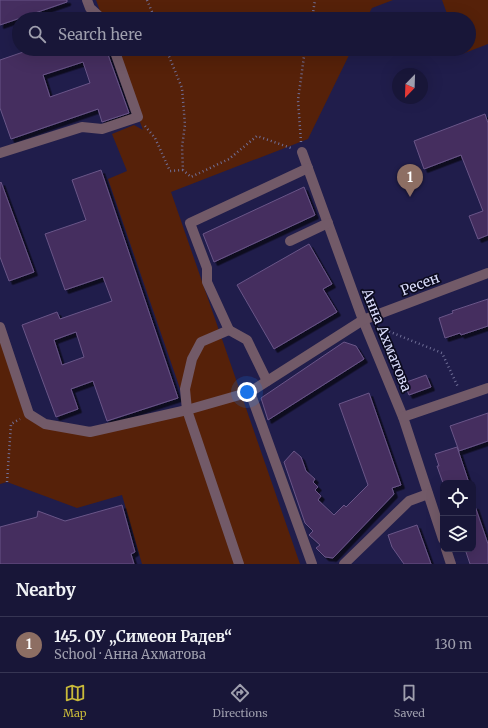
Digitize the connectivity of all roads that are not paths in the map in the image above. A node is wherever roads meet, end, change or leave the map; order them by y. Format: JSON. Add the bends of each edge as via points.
{"nodes":[{"id":1,"x":87,"y":0,"type":"edge"},
{"id":2,"x":94,"y":12,"type":"edge"},
{"id":3,"x":116,"y":56,"type":"edge"},
{"id":4,"x":302,"y":152,"type":"road end"},
{"id":5,"x":0,"y":153,"type":"edge"},
{"id":6,"x":308,"y":168,"type":"junction"},
{"id":7,"x":328,"y":223,"type":"junction"},
{"id":8,"x":290,"y":241,"type":"dead end"},
{"id":9,"x":488,"y":273,"type":"edge"},
{"id":10,"x":363,"y":320,"type":"junction"},
{"id":11,"x":0,"y":327,"type":"edge"},
{"id":12,"x":229,"y":330,"type":"junction"},
{"id":13,"x":267,"y":381,"type":"junction"},
{"id":14,"x":488,"y":388,"type":"edge"},
{"id":15,"x":250,"y":392,"type":"junction"},
{"id":16,"x":187,"y":410,"type":"junction"},
{"id":17,"x":402,"y":417,"type":"junction"},
{"id":18,"x":428,"y":494,"type":"junction"},
{"id":19,"x":440,"y":530,"type":"edge"},
{"id":20,"x":447,"y":552,"type":"edge"},
{"id":21,"x":239,"y":564,"type":"edge"},
{"id":22,"x":312,"y":564,"type":"edge"},
{"id":23,"x":344,"y":564,"type":"edge"},
{"id":24,"x":451,"y":564,"type":"edge"}],
"edges":[{"from":1,"to":2,"type":"street"},
{"from":3,"to":5,"type":"street","via":[[138,117],[102,129],[82,127]]},
{"from":4,"to":6,"type":"street","name":"Анна Ахматова"},
{"from":6,"to":7,"type":"street","name":"Анна Ахматова"},
{"from":6,"to":12,"type":"street","via":[[190,223],[207,268],[208,282]]},
{"from":7,"to":8,"type":"street"},
{"from":7,"to":10,"type":"street","name":"Анна Ахматова"},
{"from":9,"to":10,"type":"street","name":"Ресен"},
{"from":10,"to":13,"type":"street","name":"Ресен"},
{"from":10,"to":17,"type":"street","name":"Анна Ахматова"},
{"from":11,"to":16,"type":"street","name":"Ресен","via":[[29,414],[45,424],[90,432]]},
{"from":12,"to":13,"type":"street","via":[[247,340]]},
{"from":12,"to":16,"type":"street","via":[[201,342],[192,359],[185,389]]},
{"from":13,"to":15,"type":"street","name":"Ресен"},
{"from":14,"to":17,"type":"street"},
{"from":15,"to":16,"type":"street","name":"Ресен"},
{"from":15,"to":22,"type":"street"},
{"from":16,"to":21,"type":"street"},
{"from":17,"to":18,"type":"street","name":"Анна Ахматова"},
{"from":18,"to":19,"type":"street","name":"Анна Ахматова"},
{"from":18,"to":23,"type":"street","via":[[409,501]]},
{"from":20,"to":24,"type":"street"}]}
